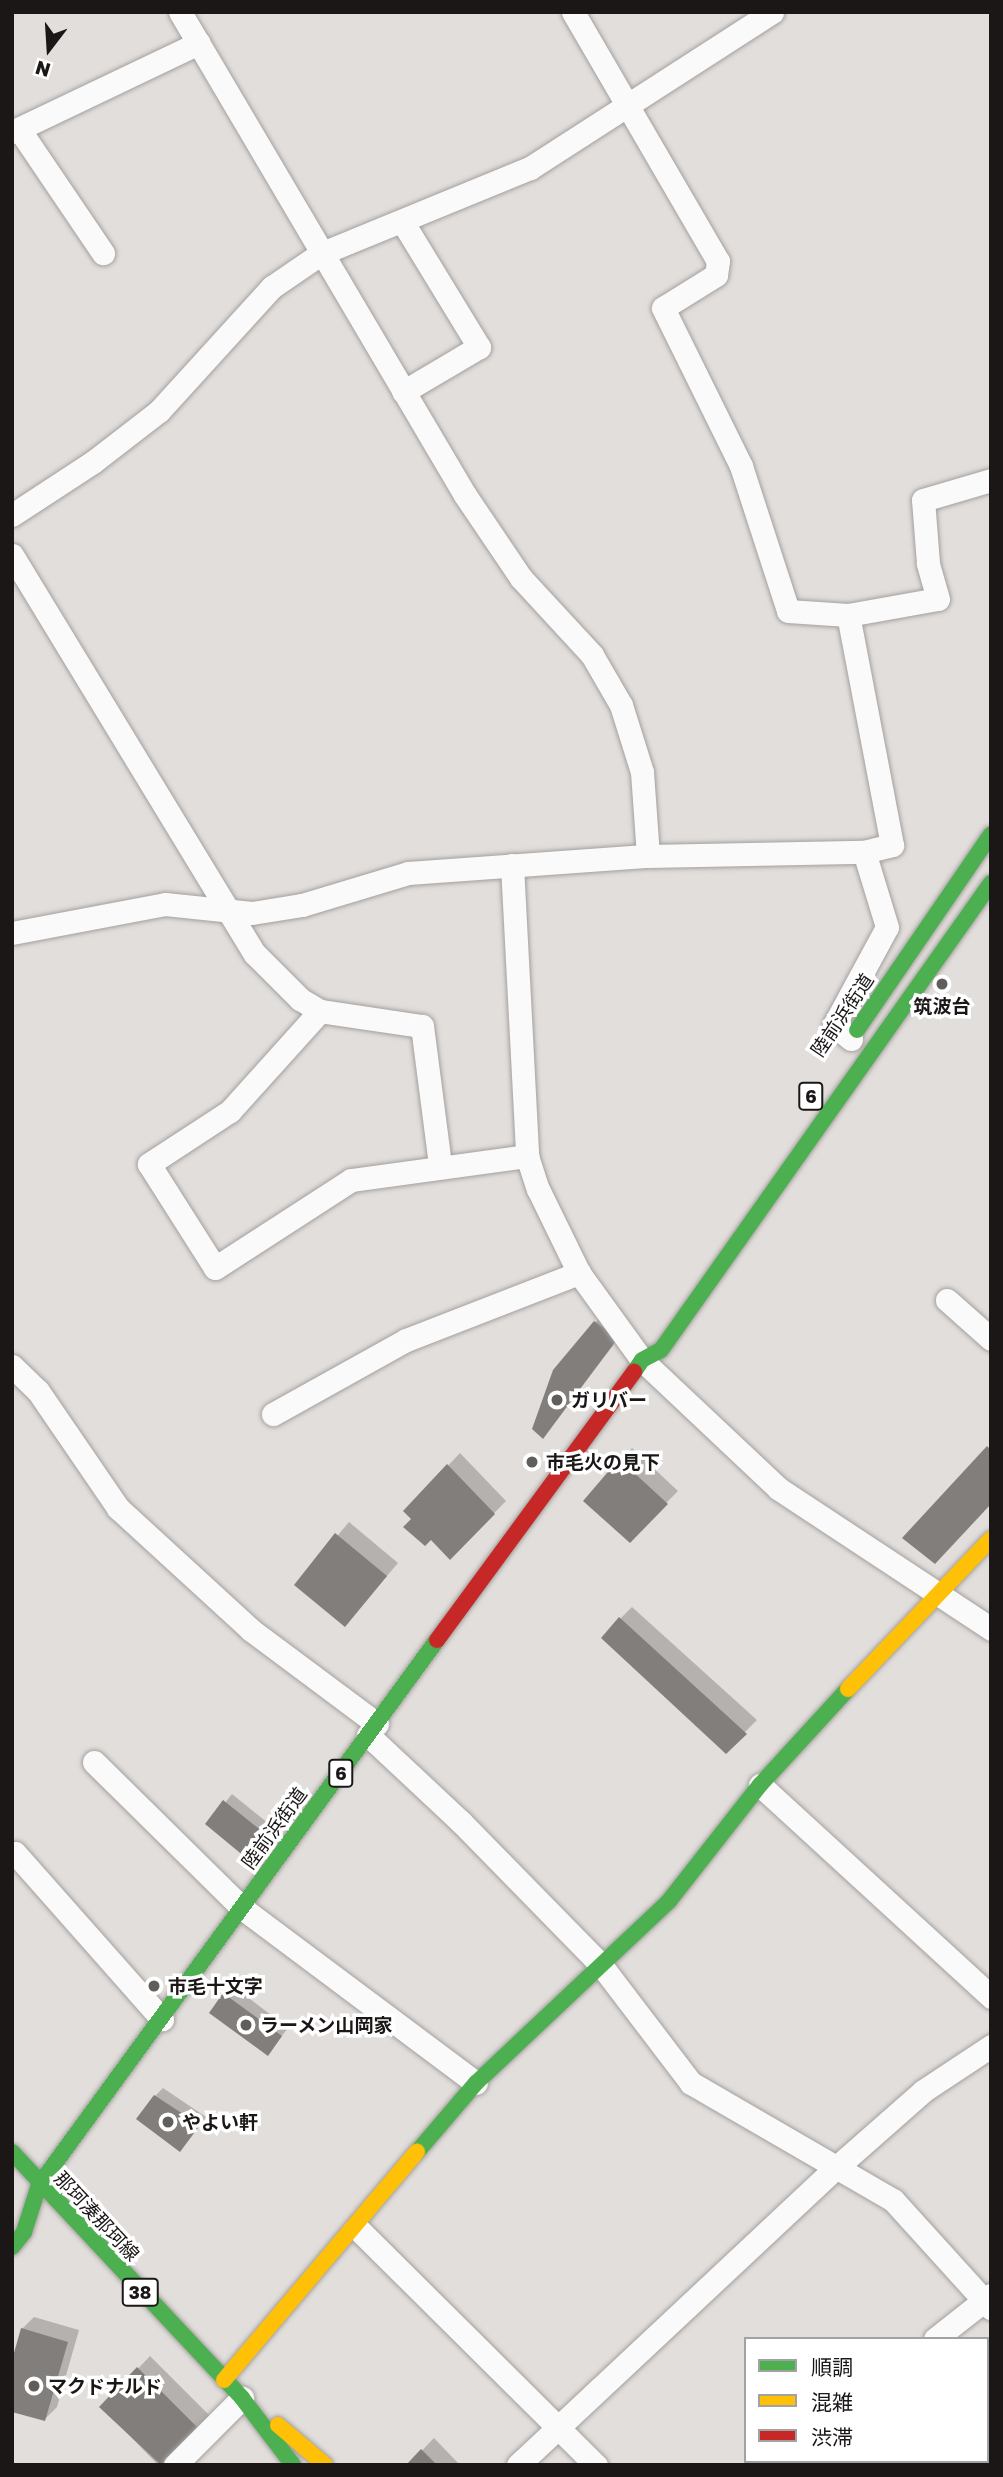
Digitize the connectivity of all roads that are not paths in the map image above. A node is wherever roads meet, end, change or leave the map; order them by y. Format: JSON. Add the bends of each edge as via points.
{"nodes":[{"id":1,"x":180,"y":12,"type":"edge"},
{"id":2,"x":573,"y":12,"type":"edge"},
{"id":3,"x":772,"y":12,"type":"edge"},
{"id":4,"x":199,"y":43,"type":"junction"},
{"id":5,"x":631,"y":105,"type":"junction"},
{"id":6,"x":16,"y":130,"type":"edge"},
{"id":7,"x":402,"y":221,"type":"junction"},
{"id":8,"x":103,"y":253,"type":"dead end"},
{"id":9,"x":320,"y":254,"type":"junction"},
{"id":10,"x":403,"y":392,"type":"junction"},
{"id":11,"x":991,"y":480,"type":"edge"},
{"id":12,"x":12,"y":515,"type":"edge"},
{"id":13,"x":12,"y":555,"type":"edge"},
{"id":14,"x":848,"y":615,"type":"junction"},
{"id":15,"x":988,"y":843,"type":"edge"},
{"id":16,"x":864,"y":852,"type":"junction"},
{"id":17,"x":648,"y":856,"type":"junction"},
{"id":18,"x":512,"y":865,"type":"junction"},
{"id":19,"x":991,"y":883,"type":"edge"},
{"id":20,"x":228,"y":912,"type":"junction"},
{"id":21,"x":12,"y":933,"type":"edge"},
{"id":22,"x":320,"y":1011,"type":"junction"},
{"id":23,"x":847,"y":1044,"type":"joint"},
{"id":24,"x":527,"y":1157,"type":"junction"},
{"id":25,"x":440,"y":1166,"type":"junction"},
{"id":26,"x":579,"y":1273,"type":"junction"},
{"id":27,"x":947,"y":1300,"type":"dead end"},
{"id":28,"x":642,"y":1336,"type":"dead end"},
{"id":29,"x":991,"y":1339,"type":"edge"},
{"id":30,"x":642,"y":1360,"type":"junction"},
{"id":31,"x":12,"y":1366,"type":"edge"},
{"id":32,"x":273,"y":1414,"type":"dead end"},
{"id":33,"x":991,"y":1539,"type":"edge"},
{"id":34,"x":936,"y":1592,"type":"junction"},
{"id":35,"x":991,"y":1629,"type":"edge"},
{"id":36,"x":372,"y":1730,"type":"junction"},
{"id":37,"x":94,"y":1762,"type":"dead end"},
{"id":38,"x":760,"y":1785,"type":"junction"},
{"id":39,"x":15,"y":1853,"type":"dead end"},
{"id":40,"x":242,"y":1908,"type":"junction"},
{"id":41,"x":601,"y":1965,"type":"junction"},
{"id":42,"x":991,"y":1997,"type":"edge"},
{"id":43,"x":162,"y":2019,"type":"junction"},
{"id":44,"x":991,"y":2046,"type":"edge"},
{"id":45,"x":477,"y":2083,"type":"junction"},
{"id":46,"x":12,"y":2152,"type":"edge"},
{"id":47,"x":838,"y":2166,"type":"junction"},
{"id":48,"x":38,"y":2185,"type":"junction"},
{"id":49,"x":12,"y":2203,"type":"edge"},
{"id":50,"x":357,"y":2228,"type":"junction"},
{"id":51,"x":12,"y":2247,"type":"edge"},
{"id":52,"x":989,"y":2301,"type":"edge"},
{"id":53,"x":938,"y":2337,"type":"edge"},
{"id":54,"x":224,"y":2380,"type":"junction"},
{"id":55,"x":242,"y":2398,"type":"junction"},
{"id":56,"x":562,"y":2426,"type":"junction"},
{"id":57,"x":175,"y":2465,"type":"edge"},
{"id":58,"x":293,"y":2465,"type":"edge"},
{"id":59,"x":325,"y":2465,"type":"edge"},
{"id":60,"x":518,"y":2465,"type":"edge"},
{"id":61,"x":596,"y":2465,"type":"edge"}],
"edges":[{"from":1,"to":4,"type":"street"},
{"from":2,"to":5,"type":"street"},
{"from":3,"to":5,"type":"street"},
{"from":4,"to":6,"type":"street"},
{"from":4,"to":9,"type":"street","via":[[281,176]]},
{"from":5,"to":7,"type":"street","via":[[530,168]]},
{"from":5,"to":14,"type":"street","via":[[718,261],[716,275],[663,308],[741,466],[788,611]]},
{"from":6,"to":8,"type":"street"},
{"from":7,"to":9,"type":"street"},
{"from":7,"to":10,"type":"street","via":[[479,347]]},
{"from":9,"to":10,"type":"street"},
{"from":9,"to":12,"type":"street","via":[[272,287],[159,411],[93,463]]},
{"from":10,"to":17,"type":"street","via":[[521,578],[592,655],[621,705],[642,772]]},
{"from":11,"to":14,"type":"street","via":[[923,500],[928,563],[937,599]]},
{"from":13,"to":20,"type":"street"},
{"from":14,"to":16,"type":"street","via":[[892,845]]},
{"from":15,"to":23,"type":"main road","name":"陸前浜街道"},
{"from":16,"to":17,"type":"street"},
{"from":16,"to":23,"type":"street","via":[[887,928],[834,1025]]},
{"from":17,"to":18,"type":"street"},
{"from":18,"to":20,"type":"street","via":[[408,873],[302,905]]},
{"from":18,"to":24,"type":"street"},
{"from":19,"to":30,"type":"main road","name":"陸前浜街道","number":"6","via":[[661,1350]]},
{"from":20,"to":21,"type":"street","via":[[165,904]]},
{"from":20,"to":22,"type":"street","via":[[255,954],[300,999]]},
{"from":22,"to":25,"type":"street","via":[[422,1026]]},
{"from":22,"to":25,"type":"street","via":[[230,1111],[149,1164],[215,1268],[351,1180]]},
{"from":24,"to":25,"type":"street"},
{"from":24,"to":26,"type":"street","via":[[537,1189]]},
{"from":26,"to":30,"type":"street"},
{"from":26,"to":32,"type":"street","via":[[406,1340]]},
{"from":27,"to":29,"type":"street"},
{"from":28,"to":30,"type":"main road"},
{"from":30,"to":34,"type":"street","via":[[779,1489]]},
{"from":30,"to":36,"type":"main road","name":"陸前浜街道","number":"6"},
{"from":31,"to":36,"type":"street","via":[[38,1391],[118,1508],[251,1630]]},
{"from":33,"to":34,"type":"main road"},
{"from":34,"to":35,"type":"street"},
{"from":34,"to":38,"type":"main road"},
{"from":36,"to":40,"type":"main road","name":"陸前浜街道","number":"6"},
{"from":36,"to":41,"type":"street"},
{"from":37,"to":40,"type":"street"},
{"from":38,"to":41,"type":"main road","via":[[669,1901]]},
{"from":38,"to":42,"type":"street"},
{"from":39,"to":43,"type":"street"},
{"from":40,"to":43,"type":"main road","name":"陸前浜街道","number":"6"},
{"from":40,"to":45,"type":"street"},
{"from":41,"to":45,"type":"main road"},
{"from":41,"to":47,"type":"street","via":[[691,2083]]},
{"from":43,"to":48,"type":"main road","name":"陸前浜街道","number":"6"},
{"from":44,"to":47,"type":"street","via":[[923,2091]]},
{"from":45,"to":50,"type":"main road"},
{"from":46,"to":48,"type":"main road","name":"那珂湊那珂線","number":"38"},
{"from":47,"to":52,"type":"street","via":[[893,2200]]},
{"from":47,"to":56,"type":"street"},
{"from":48,"to":49,"type":"main road","name":"陸前浜街道","number":"6"},
{"from":48,"to":51,"type":"main road","name":"陸前浜街道","number":"6","via":[[24,2232]]},
{"from":48,"to":54,"type":"main road","name":"那珂湊那珂線","number":"38"},
{"from":50,"to":54,"type":"main road"},
{"from":50,"to":56,"type":"street"},
{"from":52,"to":53,"type":"street"},
{"from":54,"to":55,"type":"main road","name":"那珂湊那珂線","number":"38"},
{"from":55,"to":57,"type":"street"},
{"from":55,"to":58,"type":"main road","name":"那珂湊那珂線","number":"38"},
{"from":55,"to":59,"type":"main road","name":"那珂湊那珂線","number":"38"},
{"from":56,"to":60,"type":"street"},
{"from":56,"to":61,"type":"street"}]}
